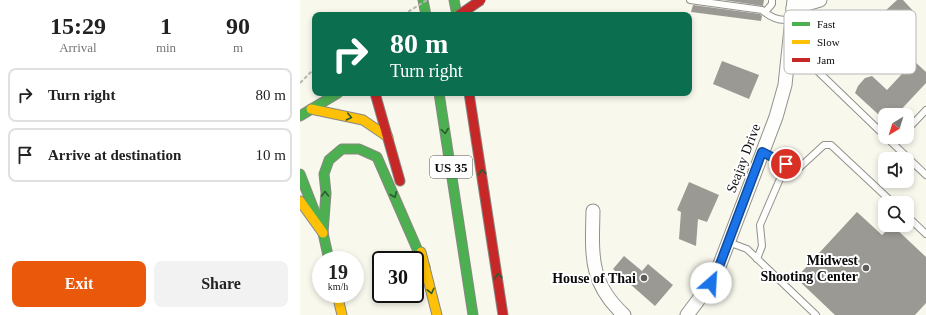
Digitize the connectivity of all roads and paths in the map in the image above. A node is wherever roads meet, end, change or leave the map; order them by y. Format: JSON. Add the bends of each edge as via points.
{"nodes":[{"id":1,"x":424,"y":0,"type":"edge"},
{"id":2,"x":427,"y":0,"type":"edge"},
{"id":3,"x":454,"y":0,"type":"edge"},
{"id":4,"x":461,"y":0,"type":"edge"},
{"id":5,"x":481,"y":0,"type":"edge"},
{"id":6,"x":690,"y":0,"type":"edge"},
{"id":7,"x":772,"y":0,"type":"edge"},
{"id":8,"x":820,"y":0,"type":"edge"},
{"id":9,"x":793,"y":9,"type":"edge"},
{"id":10,"x":408,"y":12,"type":"edge"},
{"id":11,"x":426,"y":12,"type":"edge"},
{"id":12,"x":457,"y":12,"type":"edge"},
{"id":13,"x":462,"y":12,"type":"edge"},
{"id":14,"x":463,"y":12,"type":"edge"},
{"id":15,"x":765,"y":12,"type":"junction"},
{"id":16,"x":784,"y":16,"type":"edge"},
{"id":17,"x":312,"y":71,"type":"edge"},
{"id":18,"x":786,"y":74,"type":"edge"},
{"id":19,"x":821,"y":74,"type":"edge"},
{"id":20,"x":300,"y":83,"type":"edge"},
{"id":21,"x":333,"y":96,"type":"edge"},
{"id":22,"x":376,"y":96,"type":"edge"},
{"id":23,"x":439,"y":96,"type":"edge"},
{"id":24,"x":469,"y":96,"type":"edge"},
{"id":25,"x":311,"y":109,"type":"junction"},
{"id":26,"x":926,"y":110,"type":"edge"},
{"id":27,"x":300,"y":116,"type":"edge"},
{"id":28,"x":914,"y":123,"type":"edge"},
{"id":29,"x":878,"y":128,"type":"edge"},
{"id":30,"x":388,"y":137,"type":"junction"},
{"id":31,"x":894,"y":144,"type":"edge"},
{"id":32,"x":762,"y":152,"type":"junction"},
{"id":33,"x":786,"y":164,"type":"junction"},
{"id":34,"x":300,"y":174,"type":"edge"},
{"id":35,"x":926,"y":175,"type":"edge"},
{"id":36,"x":886,"y":196,"type":"edge"},
{"id":37,"x":300,"y":201,"type":"edge"},
{"id":38,"x":594,"y":211,"type":"dead end"},
{"id":39,"x":914,"y":223,"type":"edge"},
{"id":40,"x":323,"y":233,"type":"junction"},
{"id":41,"x":926,"y":234,"type":"edge"},
{"id":42,"x":728,"y":242,"type":"junction"},
{"id":43,"x":327,"y":251,"type":"edge"},
{"id":44,"x":757,"y":259,"type":"junction"},
{"id":45,"x":425,"y":267,"type":"junction"},
{"id":46,"x":339,"y":303,"type":"edge"},
{"id":47,"x":342,"y":315,"type":"edge"},
{"id":48,"x":437,"y":315,"type":"edge"},
{"id":49,"x":473,"y":315,"type":"edge"},
{"id":50,"x":503,"y":315,"type":"edge"},
{"id":51,"x":624,"y":315,"type":"edge"},
{"id":52,"x":687,"y":315,"type":"edge"},
{"id":53,"x":816,"y":315,"type":"edge"}],
"edges":[{"from":1,"to":11,"type":"main road"},
{"from":2,"to":10,"type":"path","bridge":true},
{"from":3,"to":12,"type":"main road"},
{"from":4,"to":13,"type":"main road"},
{"from":5,"to":14,"type":"main road","bridge":true},
{"from":6,"to":15,"type":"lane"},
{"from":7,"to":15,"type":"lane","via":[[772,4]]},
{"from":8,"to":9,"type":"street"},
{"from":15,"to":16,"type":"lane","via":[[779,20]]},
{"from":17,"to":20,"type":"path"},
{"from":18,"to":32,"type":"street","name":"Seajay Drive","via":[[776,117]]},
{"from":19,"to":29,"type":"lane"},
{"from":21,"to":25,"type":"main road"},
{"from":22,"to":30,"type":"main road"},
{"from":23,"to":49,"type":"main road","number":"US 35","one_way":true},
{"from":50,"to":24,"type":"main road","number":"US 35","one_way":true},
{"from":25,"to":27,"type":"main road"},
{"from":25,"to":30,"type":"main road","one_way":true,"via":[[363,120]]},
{"from":26,"to":28,"type":"lane"},
{"from":30,"to":45,"type":"main road"},
{"from":31,"to":35,"type":"lane"},
{"from":32,"to":33,"type":"lane"},
{"from":32,"to":42,"type":"street","name":"Seajay Drive"},
{"from":33,"to":36,"type":"lane","via":[[795,169],[799,168],[824,145],[831,145]]},
{"from":33,"to":44,"type":"lane","via":[[760,225],[762,246]]},
{"from":34,"to":40,"type":"main road"},
{"from":37,"to":40,"type":"main road"},
{"from":38,"to":51,"type":"street","via":[[594,271],[606,296]]},
{"from":39,"to":41,"type":"lane"},
{"from":40,"to":43,"type":"main road"},
{"from":40,"to":45,"type":"main road","one_way":true,"via":[[326,192],[324,174],[329,160],[342,149],[359,149],[377,157]]},
{"from":42,"to":44,"type":"lane","via":[[747,249]]},
{"from":42,"to":52,"type":"street","name":"Seajay Drive","via":[[711,283]]},
{"from":44,"to":53,"type":"lane"},
{"from":45,"to":48,"type":"main road","one_way":true},
{"from":46,"to":47,"type":"main road"}]}
